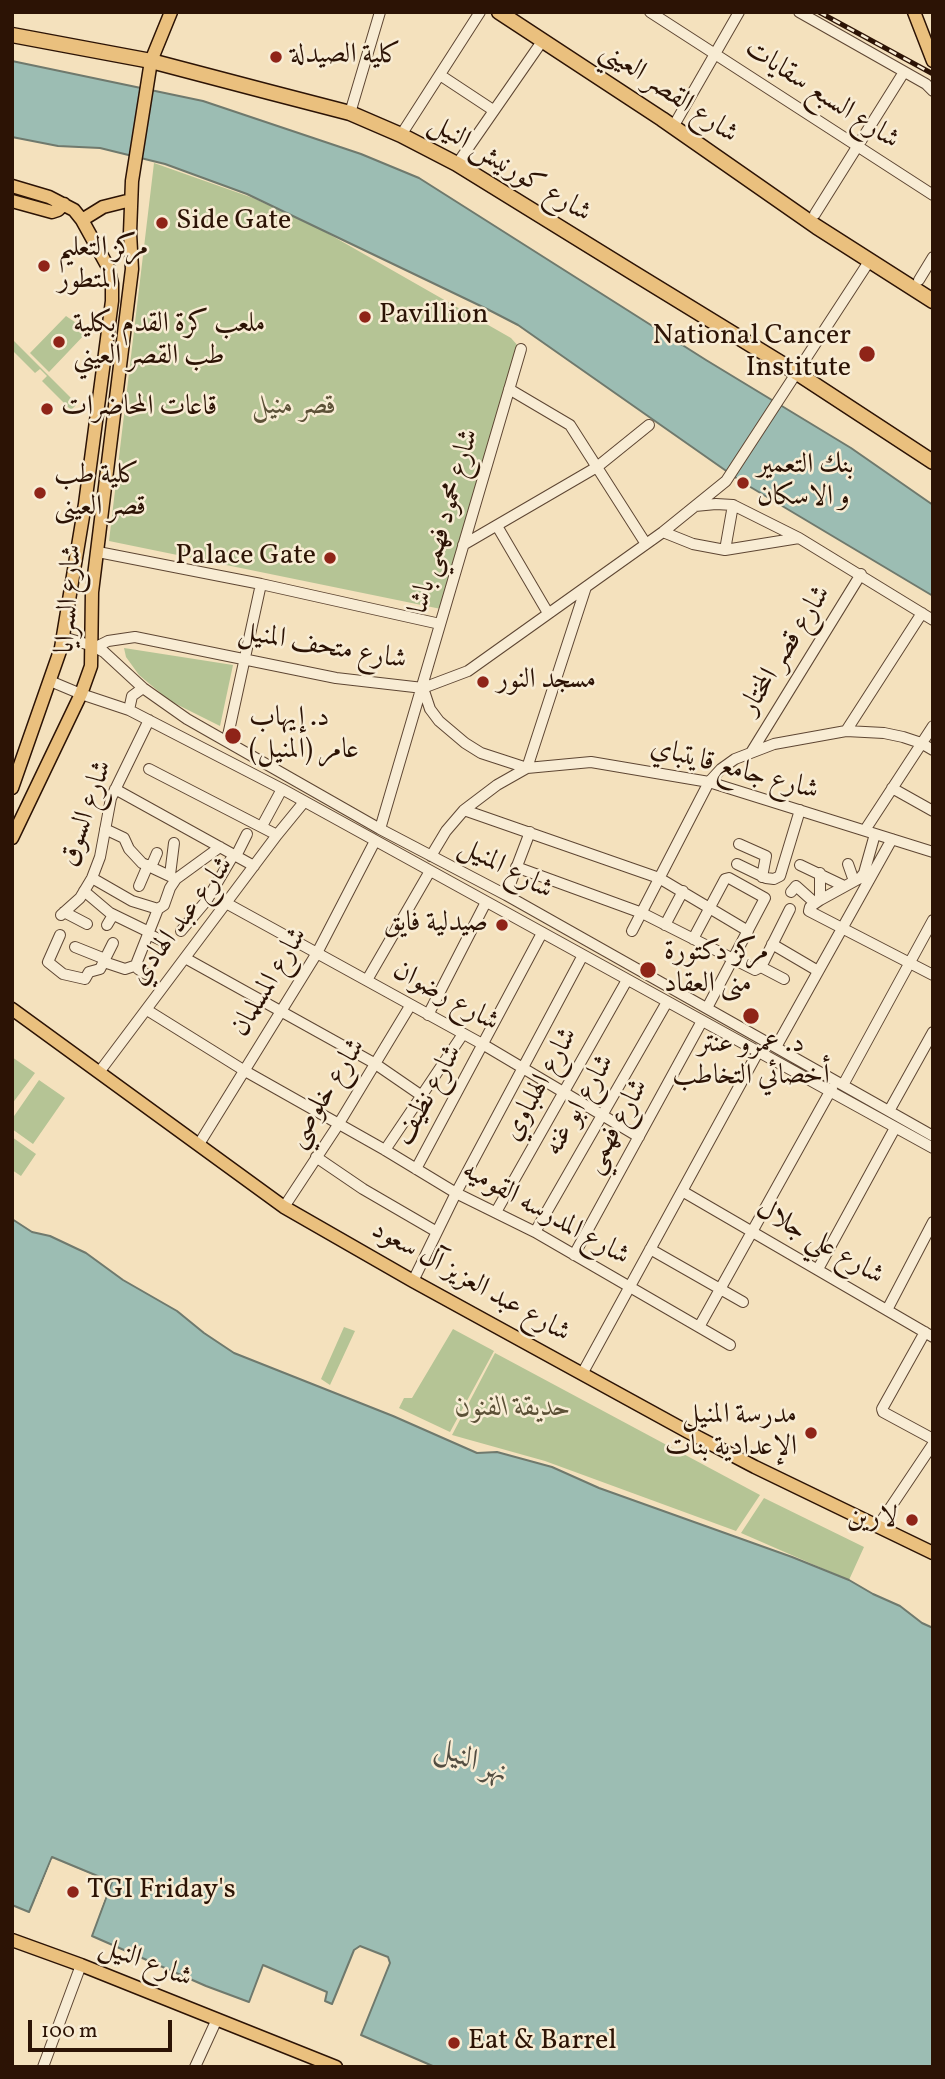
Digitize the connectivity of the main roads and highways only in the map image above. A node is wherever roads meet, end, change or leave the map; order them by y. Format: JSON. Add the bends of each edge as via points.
{"nodes":[{"id":1,"x":171,"y":12,"type":"edge"},
{"id":2,"x":499,"y":12,"type":"edge"},
{"id":3,"x":915,"y":12,"type":"edge"},
{"id":4,"x":12,"y":35,"type":"edge"},
{"id":5,"x":151,"y":61,"type":"junction"},
{"id":6,"x":933,"y":61,"type":"edge"},
{"id":7,"x":12,"y":186,"type":"edge"},
{"id":8,"x":773,"y":195,"type":"junction"},
{"id":9,"x":131,"y":200,"type":"junction"},
{"id":10,"x":12,"y":201,"type":"edge"},
{"id":11,"x":64,"y":204,"type":"junction"},
{"id":12,"x":82,"y":220,"type":"junction"},
{"id":13,"x":933,"y":289,"type":"edge"},
{"id":14,"x":933,"y":301,"type":"edge"},
{"id":15,"x":933,"y":462,"type":"edge"},
{"id":16,"x":12,"y":788,"type":"edge"},
{"id":17,"x":12,"y":838,"type":"edge"},
{"id":18,"x":12,"y":1009,"type":"edge"},
{"id":19,"x":933,"y":1553,"type":"edge"},
{"id":20,"x":12,"y":1940,"type":"edge"},
{"id":21,"x":314,"y":2063,"type":"edge"},
{"id":22,"x":336,"y":2067,"type":"edge"}],
"edges":[{"from":1,"to":5,"type":"main road","name":"شارع السرايا"},
{"from":2,"to":8,"type":"highway","name":"شارع القصر العيني"},
{"from":3,"to":6,"type":"main road"},
{"from":4,"to":5,"type":"highway","name":"شارع كورنيش النيل"},
{"from":5,"to":9,"type":"main road","name":"شارع السرايا"},
{"from":5,"to":15,"type":"highway","name":"شارع كورنيش النيل","via":[[350,113],[401,135],[457,164]]},
{"from":7,"to":11,"type":"main road","name":"شارع السرايا"},
{"from":8,"to":13,"type":"highway","name":"شارع القصر العيني","via":[[815,214]]},
{"from":8,"to":14,"type":"highway","name":"شارع القصر العيني"},
{"from":9,"to":12,"type":"main road","via":[[103,207]]},
{"from":9,"to":17,"type":"main road","name":"شارع السرايا","via":[[132,269],[91,611],[91,666]]},
{"from":10,"to":11,"type":"main road","via":[[52,212]]},
{"from":11,"to":12,"type":"main road","name":"شارع السرايا"},
{"from":12,"to":16,"type":"main road","name":"شارع السرايا","via":[[108,267],[112,301],[63,637]]},
{"from":18,"to":19,"type":"main road","name":"شارع عبد العزيز آل سعود","via":[[284,1207],[755,1467]]},
{"from":20,"to":21,"type":"main road","name":"شارع النيل","via":[[217,2019]]},
{"from":21,"to":22,"type":"main road","name":"شارع النيل"}]}
